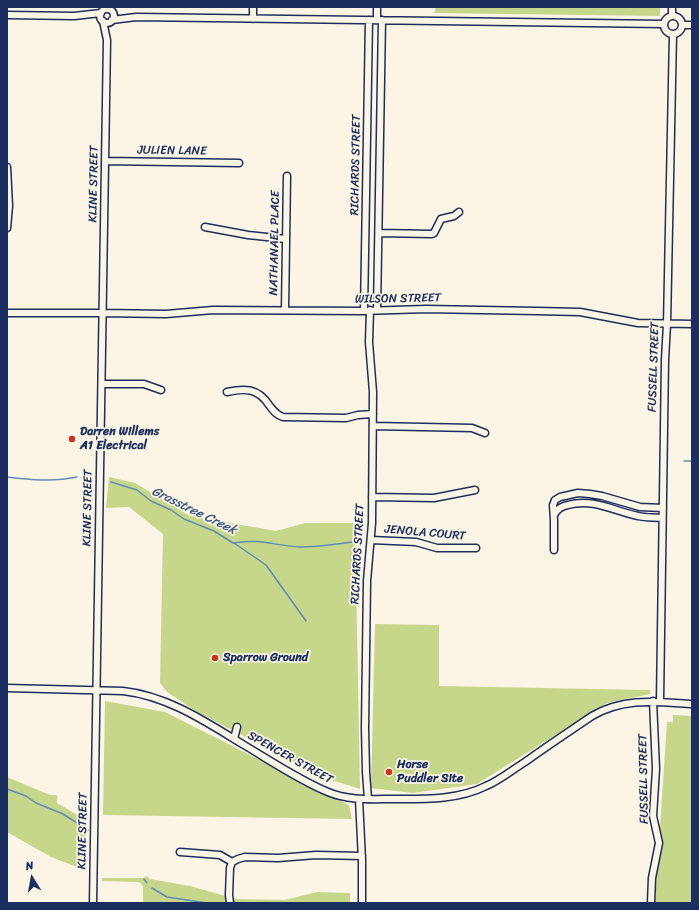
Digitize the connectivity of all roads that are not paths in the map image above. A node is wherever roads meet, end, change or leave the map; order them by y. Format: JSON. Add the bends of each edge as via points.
{"nodes":[{"id":1,"x":254,"y":7,"type":"edge"},
{"id":2,"x":377,"y":7,"type":"edge"},
{"id":3,"x":672,"y":7,"type":"edge"},
{"id":4,"x":103,"y":10,"type":"edge"},
{"id":5,"x":111,"y":10,"type":"edge"},
{"id":6,"x":7,"y":14,"type":"edge"},
{"id":7,"x":672,"y":15,"type":"junction"},
{"id":8,"x":74,"y":16,"type":"junction"},
{"id":9,"x":136,"y":17,"type":"junction"},
{"id":10,"x":254,"y":19,"type":"junction"},
{"id":11,"x":112,"y":20,"type":"junction"},
{"id":12,"x":369,"y":20,"type":"junction"},
{"id":13,"x":379,"y":20,"type":"junction"},
{"id":14,"x":103,"y":21,"type":"junction"},
{"id":15,"x":664,"y":24,"type":"junction"},
{"id":16,"x":683,"y":25,"type":"junction"},
{"id":17,"x":692,"y":25,"type":"edge"},
{"id":18,"x":673,"y":34,"type":"junction"},
{"id":19,"x":107,"y":40,"type":"junction"},
{"id":20,"x":105,"y":161,"type":"junction"},
{"id":21,"x":239,"y":163,"type":"dead end"},
{"id":22,"x":7,"y":167,"type":"edge"},
{"id":23,"x":287,"y":176,"type":"dead end"},
{"id":24,"x":459,"y":212,"type":"dead end"},
{"id":25,"x":205,"y":227,"type":"dead end"},
{"id":26,"x":7,"y":228,"type":"edge"},
{"id":27,"x":379,"y":233,"type":"junction"},
{"id":28,"x":286,"y":239,"type":"junction"},
{"id":29,"x":285,"y":310,"type":"junction"},
{"id":30,"x":367,"y":310,"type":"junction"},
{"id":31,"x":377,"y":310,"type":"junction"},
{"id":32,"x":7,"y":313,"type":"edge"},
{"id":33,"x":103,"y":313,"type":"junction"},
{"id":34,"x":667,"y":324,"type":"junction"},
{"id":35,"x":692,"y":324,"type":"edge"},
{"id":36,"x":102,"y":384,"type":"junction"},
{"id":37,"x":161,"y":390,"type":"dead end"},
{"id":38,"x":227,"y":392,"type":"dead end"},
{"id":39,"x":373,"y":414,"type":"junction"},
{"id":40,"x":372,"y":426,"type":"junction"},
{"id":41,"x":485,"y":433,"type":"dead end"},
{"id":42,"x":475,"y":490,"type":"dead end"},
{"id":43,"x":372,"y":497,"type":"junction"},
{"id":44,"x":662,"y":508,"type":"junction"},
{"id":45,"x":662,"y":518,"type":"junction"},
{"id":46,"x":554,"y":519,"type":"junction"},
{"id":47,"x":371,"y":540,"type":"junction"},
{"id":48,"x":476,"y":548,"type":"dead end"},
{"id":49,"x":554,"y":550,"type":"dead end"},
{"id":50,"x":7,"y":688,"type":"edge"},
{"id":51,"x":97,"y":690,"type":"junction"},
{"id":52,"x":656,"y":701,"type":"junction"},
{"id":53,"x":692,"y":704,"type":"edge"},
{"id":54,"x":236,"y":727,"type":"dead end"},
{"id":55,"x":234,"y":739,"type":"junction"},
{"id":56,"x":359,"y":799,"type":"junction"},
{"id":57,"x":368,"y":799,"type":"junction"},
{"id":58,"x":180,"y":852,"type":"dead end"},
{"id":59,"x":362,"y":856,"type":"junction"},
{"id":60,"x":232,"y":862,"type":"junction"},
{"id":61,"x":93,"y":903,"type":"edge"},
{"id":62,"x":230,"y":903,"type":"edge"},
{"id":63,"x":362,"y":903,"type":"edge"},
{"id":64,"x":651,"y":903,"type":"edge"}],
"edges":[{"from":1,"to":10,"type":"street"},
{"from":2,"to":13,"type":"street","name":"RICHARDS STREET"},
{"from":3,"to":7,"type":"street"},
{"from":4,"to":5,"type":"street"},
{"from":4,"to":8,"type":"street"},
{"from":4,"to":14,"type":"street"},
{"from":5,"to":9,"type":"street"},
{"from":5,"to":11,"type":"street","via":[[114,16]]},
{"from":6,"to":8,"type":"street"},
{"from":7,"to":15,"type":"street","via":[[667,17]]},
{"from":7,"to":16,"type":"street","via":[[680,18]]},
{"from":8,"to":14,"type":"street"},
{"from":9,"to":10,"type":"street"},
{"from":9,"to":11,"type":"street"},
{"from":10,"to":12,"type":"street"},
{"from":11,"to":14,"type":"street"},
{"from":11,"to":19,"type":"street","name":"KLINE STREET"},
{"from":12,"to":13,"type":"street"},
{"from":12,"to":30,"type":"street","name":"RICHARDS STREET"},
{"from":13,"to":15,"type":"street"},
{"from":13,"to":27,"type":"street","name":"RICHARDS STREET"},
{"from":14,"to":19,"type":"street","name":"KLINE STREET"},
{"from":15,"to":18,"type":"street","via":[[667,32]]},
{"from":16,"to":17,"type":"street"},
{"from":16,"to":18,"type":"street","via":[[680,32]]},
{"from":18,"to":34,"type":"street","name":"FUSSELL STREET"},
{"from":19,"to":20,"type":"street","name":"KLINE STREET"},
{"from":20,"to":21,"type":"street","name":"JULIEN LANE"},
{"from":20,"to":33,"type":"street","name":"KLINE STREET"},
{"from":22,"to":26,"type":"street"},
{"from":23,"to":28,"type":"street","name":"NATHANAEL PLACE"},
{"from":24,"to":27,"type":"street","via":[[441,219],[432,234]]},
{"from":25,"to":28,"type":"street"},
{"from":27,"to":31,"type":"street","name":"RICHARDS STREET"},
{"from":28,"to":29,"type":"street","name":"NATHANAEL PLACE"},
{"from":29,"to":30,"type":"street","name":"WILSON STREET"},
{"from":29,"to":33,"type":"street","name":"WILSON STREET","via":[[213,310],[166,314]]},
{"from":30,"to":31,"type":"street","name":"WILSON STREET"},
{"from":30,"to":39,"type":"street","name":"RICHARDS STREET"},
{"from":31,"to":34,"type":"street","name":"WILSON STREET","via":[[575,312],[628,322]]},
{"from":32,"to":33,"type":"street","name":"WILSON STREET"},
{"from":33,"to":36,"type":"street","name":"KLINE STREET"},
{"from":34,"to":35,"type":"street","name":"WILSON STREET"},
{"from":34,"to":44,"type":"street","name":"FUSSELL STREET"},
{"from":36,"to":37,"type":"street","via":[[144,384]]},
{"from":36,"to":51,"type":"street","name":"KLINE STREET"},
{"from":38,"to":39,"type":"street","via":[[242,389],[259,394],[275,413],[283,417],[346,418]]},
{"from":39,"to":40,"type":"street","name":"RICHARDS STREET"},
{"from":40,"to":41,"type":"street","via":[[472,428]]},
{"from":40,"to":43,"type":"street","name":"RICHARDS STREET"},
{"from":42,"to":43,"type":"street","via":[[434,498]]},
{"from":43,"to":47,"type":"street","name":"RICHARDS STREET"},
{"from":44,"to":45,"type":"street","name":"FUSSELL STREET"},
{"from":44,"to":46,"type":"street","via":[[640,507],[598,495],[578,494],[562,496],[555,500]]},
{"from":45,"to":46,"type":"street","via":[[640,516],[584,502],[562,507],[556,512]]},
{"from":45,"to":52,"type":"street","name":"FUSSELL STREET"},
{"from":46,"to":49,"type":"street"},
{"from":47,"to":48,"type":"street","name":"JENOLA COURT","via":[[416,542],[437,548]]},
{"from":47,"to":57,"type":"street","name":"RICHARDS STREET","via":[[367,582],[365,700]]},
{"from":50,"to":51,"type":"street","name":"SPENCER STREET"},
{"from":51,"to":55,"type":"street","name":"SPENCER STREET","via":[[131,692],[160,699]]},
{"from":51,"to":61,"type":"street","name":"KLINE STREET"},
{"from":52,"to":53,"type":"street","name":"SPENCER STREET"},
{"from":52,"to":57,"type":"street","name":"SPENCER STREET","via":[[617,706],[598,713],[493,783],[475,791],[448,797]]},
{"from":52,"to":64,"type":"street","name":"FUSSELL STREET","via":[[653,816],[659,843],[652,878]]},
{"from":54,"to":55,"type":"street"},
{"from":55,"to":56,"type":"street","name":"SPENCER STREET","via":[[318,788],[338,796]]},
{"from":56,"to":57,"type":"street","name":"SPENCER STREET"},
{"from":56,"to":59,"type":"street"},
{"from":58,"to":60,"type":"street","via":[[220,855]]},
{"from":59,"to":60,"type":"street","via":[[245,857]]},
{"from":59,"to":63,"type":"street"},
{"from":60,"to":62,"type":"street","via":[[229,871]]}]}
